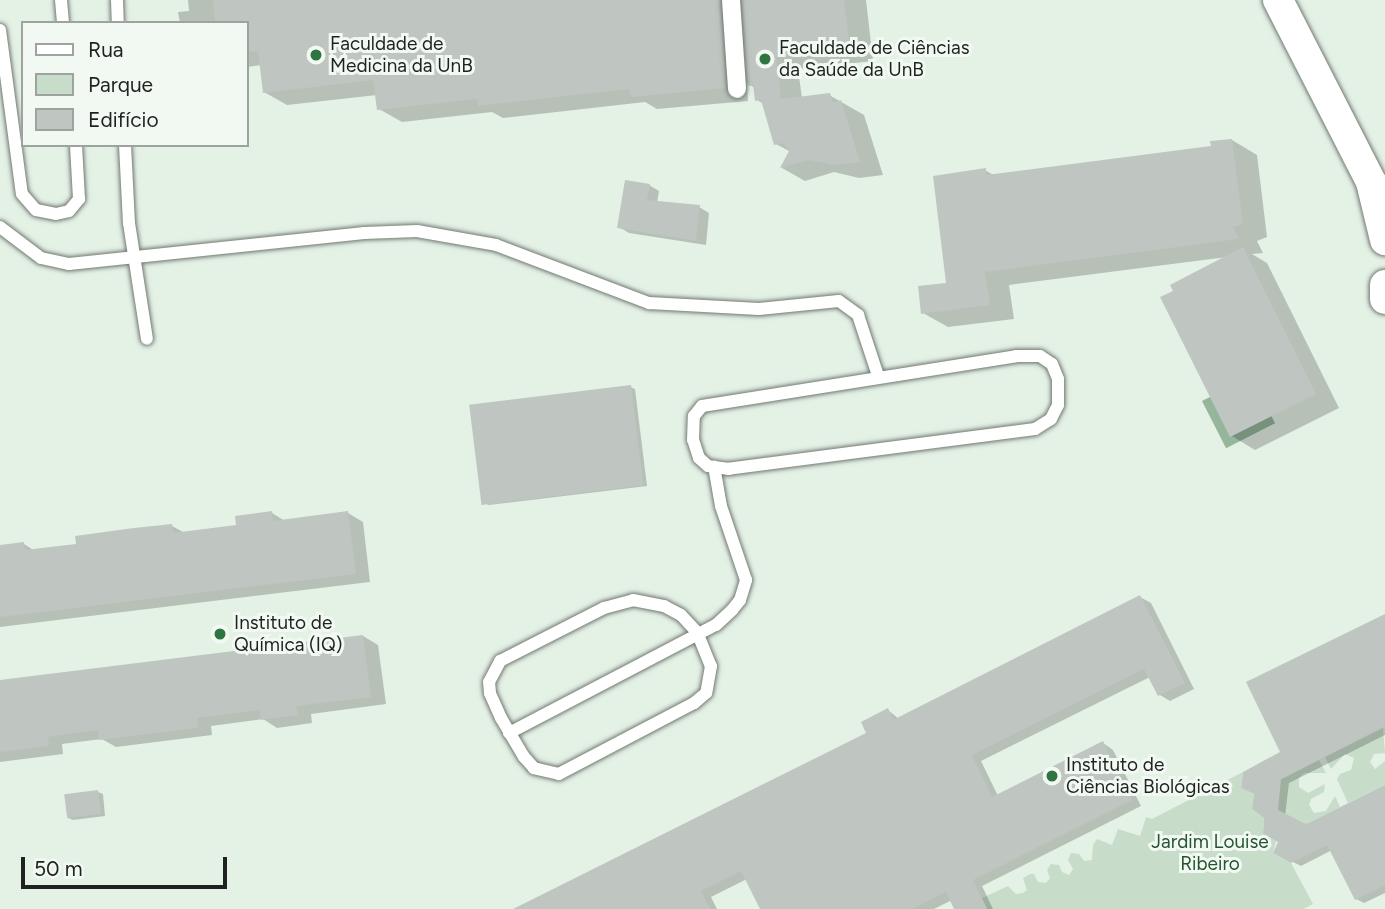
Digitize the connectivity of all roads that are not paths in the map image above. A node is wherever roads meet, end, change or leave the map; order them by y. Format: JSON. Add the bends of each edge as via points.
{"nodes":[{"id":1,"x":61,"y":0,"type":"edge"},
{"id":2,"x":117,"y":0,"type":"edge"},
{"id":3,"x":732,"y":0,"type":"edge"},
{"id":4,"x":1278,"y":0,"type":"edge"},
{"id":5,"x":63,"y":21,"type":"edge"},
{"id":6,"x":118,"y":21,"type":"edge"},
{"id":7,"x":0,"y":30,"type":"edge"},
{"id":8,"x":737,"y":89,"type":"dead end"},
{"id":9,"x":76,"y":147,"type":"edge"},
{"id":10,"x":125,"y":147,"type":"edge"},
{"id":11,"x":1378,"y":190,"type":"edge"},
{"id":12,"x":0,"y":228,"type":"edge"},
{"id":13,"x":1385,"y":240,"type":"edge"},
{"id":14,"x":133,"y":257,"type":"junction"},
{"id":15,"x":1385,"y":285,"type":"edge"},
{"id":16,"x":1385,"y":299,"type":"edge"},
{"id":17,"x":147,"y":339,"type":"dead end"},
{"id":18,"x":878,"y":376,"type":"junction"},
{"id":19,"x":714,"y":467,"type":"junction"},
{"id":20,"x":697,"y":632,"type":"junction"},
{"id":21,"x":509,"y":733,"type":"junction"}],
"edges":[{"from":1,"to":5,"type":"lane"},
{"from":2,"to":6,"type":"lane"},
{"from":3,"to":8,"type":"street"},
{"from":4,"to":11,"type":"street"},
{"from":7,"to":9,"type":"lane","via":[[22,194],[36,210],[56,214],[68,211],[79,200]]},
{"from":10,"to":14,"type":"lane"},
{"from":11,"to":13,"type":"street"},
{"from":12,"to":14,"type":"lane","via":[[40,258],[69,264]]},
{"from":14,"to":17,"type":"lane"},
{"from":14,"to":18,"type":"lane","via":[[416,231],[496,245],[649,303],[759,309],[839,301],[858,315]]},
{"from":15,"to":16,"type":"street"},
{"from":18,"to":19,"type":"lane","via":[[702,406],[694,416],[693,440],[699,458]]},
{"from":18,"to":19,"type":"lane","via":[[1040,356],[1052,364],[1058,379],[1058,405],[1051,419],[1035,429],[729,469]]},
{"from":19,"to":20,"type":"lane","via":[[721,506],[746,580],[732,610],[716,625]]},
{"from":20,"to":21,"type":"lane"},
{"from":20,"to":21,"type":"lane","via":[[664,606],[633,600],[604,608],[500,661],[489,682],[490,693]]},
{"from":20,"to":21,"type":"lane","via":[[711,667],[706,693],[694,703],[559,774],[534,768]]}]}
